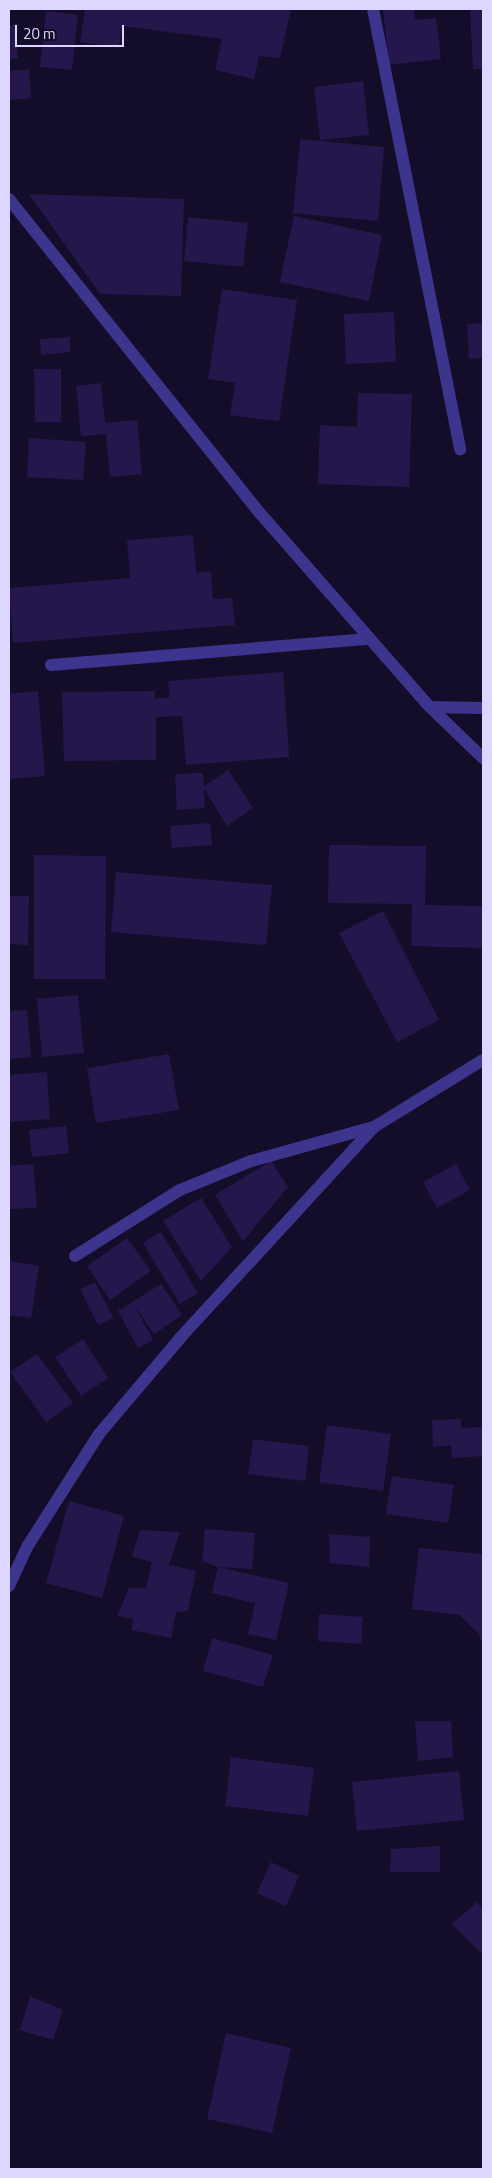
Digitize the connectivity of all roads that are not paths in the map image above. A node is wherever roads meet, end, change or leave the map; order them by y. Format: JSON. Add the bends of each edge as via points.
{"nodes":[{"id":1,"x":373,"y":9,"type":"edge"},
{"id":2,"x":9,"y":199,"type":"edge"},
{"id":3,"x":460,"y":449,"type":"dead end"},
{"id":4,"x":369,"y":639,"type":"junction"},
{"id":5,"x":51,"y":665,"type":"dead end"},
{"id":6,"x":430,"y":707,"type":"junction"},
{"id":7,"x":483,"y":708,"type":"edge"},
{"id":8,"x":483,"y":758,"type":"edge"},
{"id":9,"x":483,"y":1060,"type":"edge"},
{"id":10,"x":374,"y":1127,"type":"junction"},
{"id":11,"x":75,"y":1256,"type":"dead end"},
{"id":12,"x":9,"y":1586,"type":"edge"}],
"edges":[{"from":1,"to":3,"type":"street"},
{"from":2,"to":4,"type":"street","via":[[246,496]]},
{"from":4,"to":5,"type":"street"},
{"from":4,"to":6,"type":"street"},
{"from":6,"to":7,"type":"street"},
{"from":6,"to":8,"type":"street"},
{"from":9,"to":10,"type":"street"},
{"from":10,"to":11,"type":"street","via":[[251,1161],[180,1190]]},
{"from":10,"to":12,"type":"street","via":[[180,1338],[99,1434],[27,1547]]}]}
